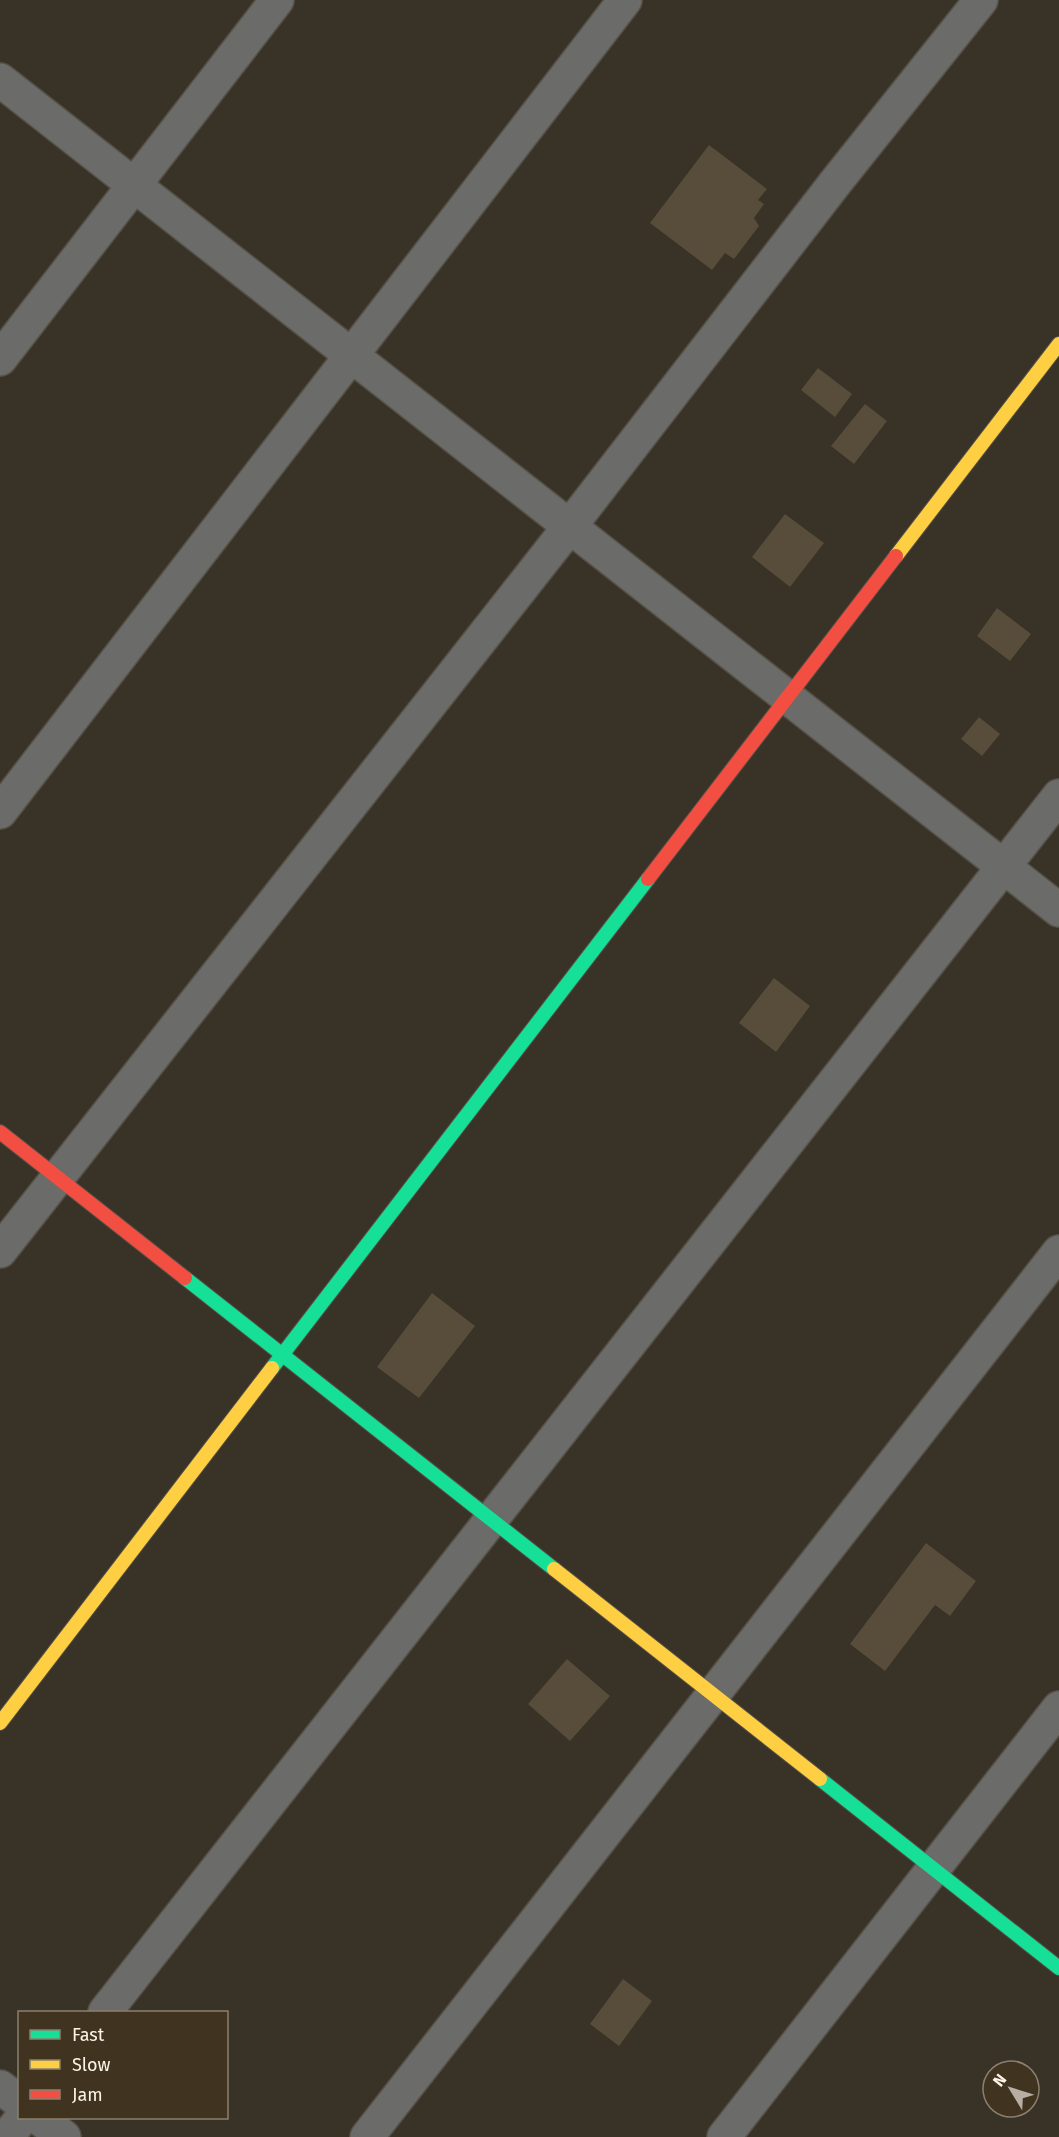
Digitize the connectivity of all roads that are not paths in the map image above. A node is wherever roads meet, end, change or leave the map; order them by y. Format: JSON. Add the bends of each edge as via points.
{"nodes":[{"id":1,"x":277,"y":0,"type":"edge"},
{"id":2,"x":625,"y":0,"type":"edge"},
{"id":3,"x":981,"y":0,"type":"edge"},
{"id":4,"x":0,"y":80,"type":"edge"},
{"id":5,"x":134,"y":185,"type":"junction"},
{"id":6,"x":1059,"y":344,"type":"edge"},
{"id":7,"x":353,"y":356,"type":"junction"},
{"id":8,"x":0,"y":359,"type":"edge"},
{"id":9,"x":570,"y":526,"type":"junction"},
{"id":10,"x":788,"y":697,"type":"junction"},
{"id":11,"x":1059,"y":796,"type":"edge"},
{"id":12,"x":0,"y":812,"type":"edge"},
{"id":13,"x":1004,"y":866,"type":"junction"},
{"id":14,"x":1059,"y":910,"type":"edge"},
{"id":15,"x":0,"y":1132,"type":"edge"},
{"id":16,"x":58,"y":1178,"type":"junction"},
{"id":17,"x":0,"y":1251,"type":"edge"},
{"id":18,"x":1059,"y":1252,"type":"edge"},
{"id":19,"x":282,"y":1355,"type":"junction"},
{"id":20,"x":492,"y":1520,"type":"junction"},
{"id":21,"x":713,"y":1695,"type":"junction"},
{"id":22,"x":1059,"y":1708,"type":"edge"},
{"id":23,"x":0,"y":1722,"type":"edge"},
{"id":24,"x":933,"y":1869,"type":"junction"},
{"id":25,"x":1059,"y":1968,"type":"edge"},
{"id":26,"x":107,"y":2011,"type":"edge"},
{"id":27,"x":0,"y":2087,"type":"edge"},
{"id":28,"x":18,"y":2100,"type":"edge"},
{"id":29,"x":21,"y":2119,"type":"edge"},
{"id":30,"x":40,"y":2119,"type":"edge"},
{"id":31,"x":7,"y":2137,"type":"edge"},
{"id":32,"x":64,"y":2137,"type":"edge"},
{"id":33,"x":367,"y":2137,"type":"edge"},
{"id":34,"x":724,"y":2137,"type":"edge"}],
"edges":[{"from":1,"to":5,"type":"street"},
{"from":2,"to":7,"type":"street"},
{"from":3,"to":9,"type":"street"},
{"from":4,"to":5,"type":"street"},
{"from":5,"to":7,"type":"street"},
{"from":5,"to":8,"type":"street"},
{"from":6,"to":10,"type":"street"},
{"from":7,"to":9,"type":"street"},
{"from":7,"to":12,"type":"street"},
{"from":9,"to":10,"type":"street"},
{"from":9,"to":16,"type":"street"},
{"from":10,"to":13,"type":"street"},
{"from":10,"to":19,"type":"street"},
{"from":11,"to":13,"type":"street"},
{"from":13,"to":14,"type":"street"},
{"from":13,"to":20,"type":"street"},
{"from":15,"to":16,"type":"street"},
{"from":16,"to":17,"type":"street"},
{"from":16,"to":19,"type":"street"},
{"from":18,"to":21,"type":"street"},
{"from":19,"to":20,"type":"street"},
{"from":19,"to":23,"type":"street"},
{"from":20,"to":21,"type":"street"},
{"from":20,"to":26,"type":"street"},
{"from":21,"to":24,"type":"street"},
{"from":21,"to":33,"type":"street"},
{"from":22,"to":24,"type":"street"},
{"from":24,"to":25,"type":"street"},
{"from":24,"to":34,"type":"street"},
{"from":27,"to":28,"type":"street"},
{"from":29,"to":31,"type":"street"},
{"from":30,"to":32,"type":"street"}]}
